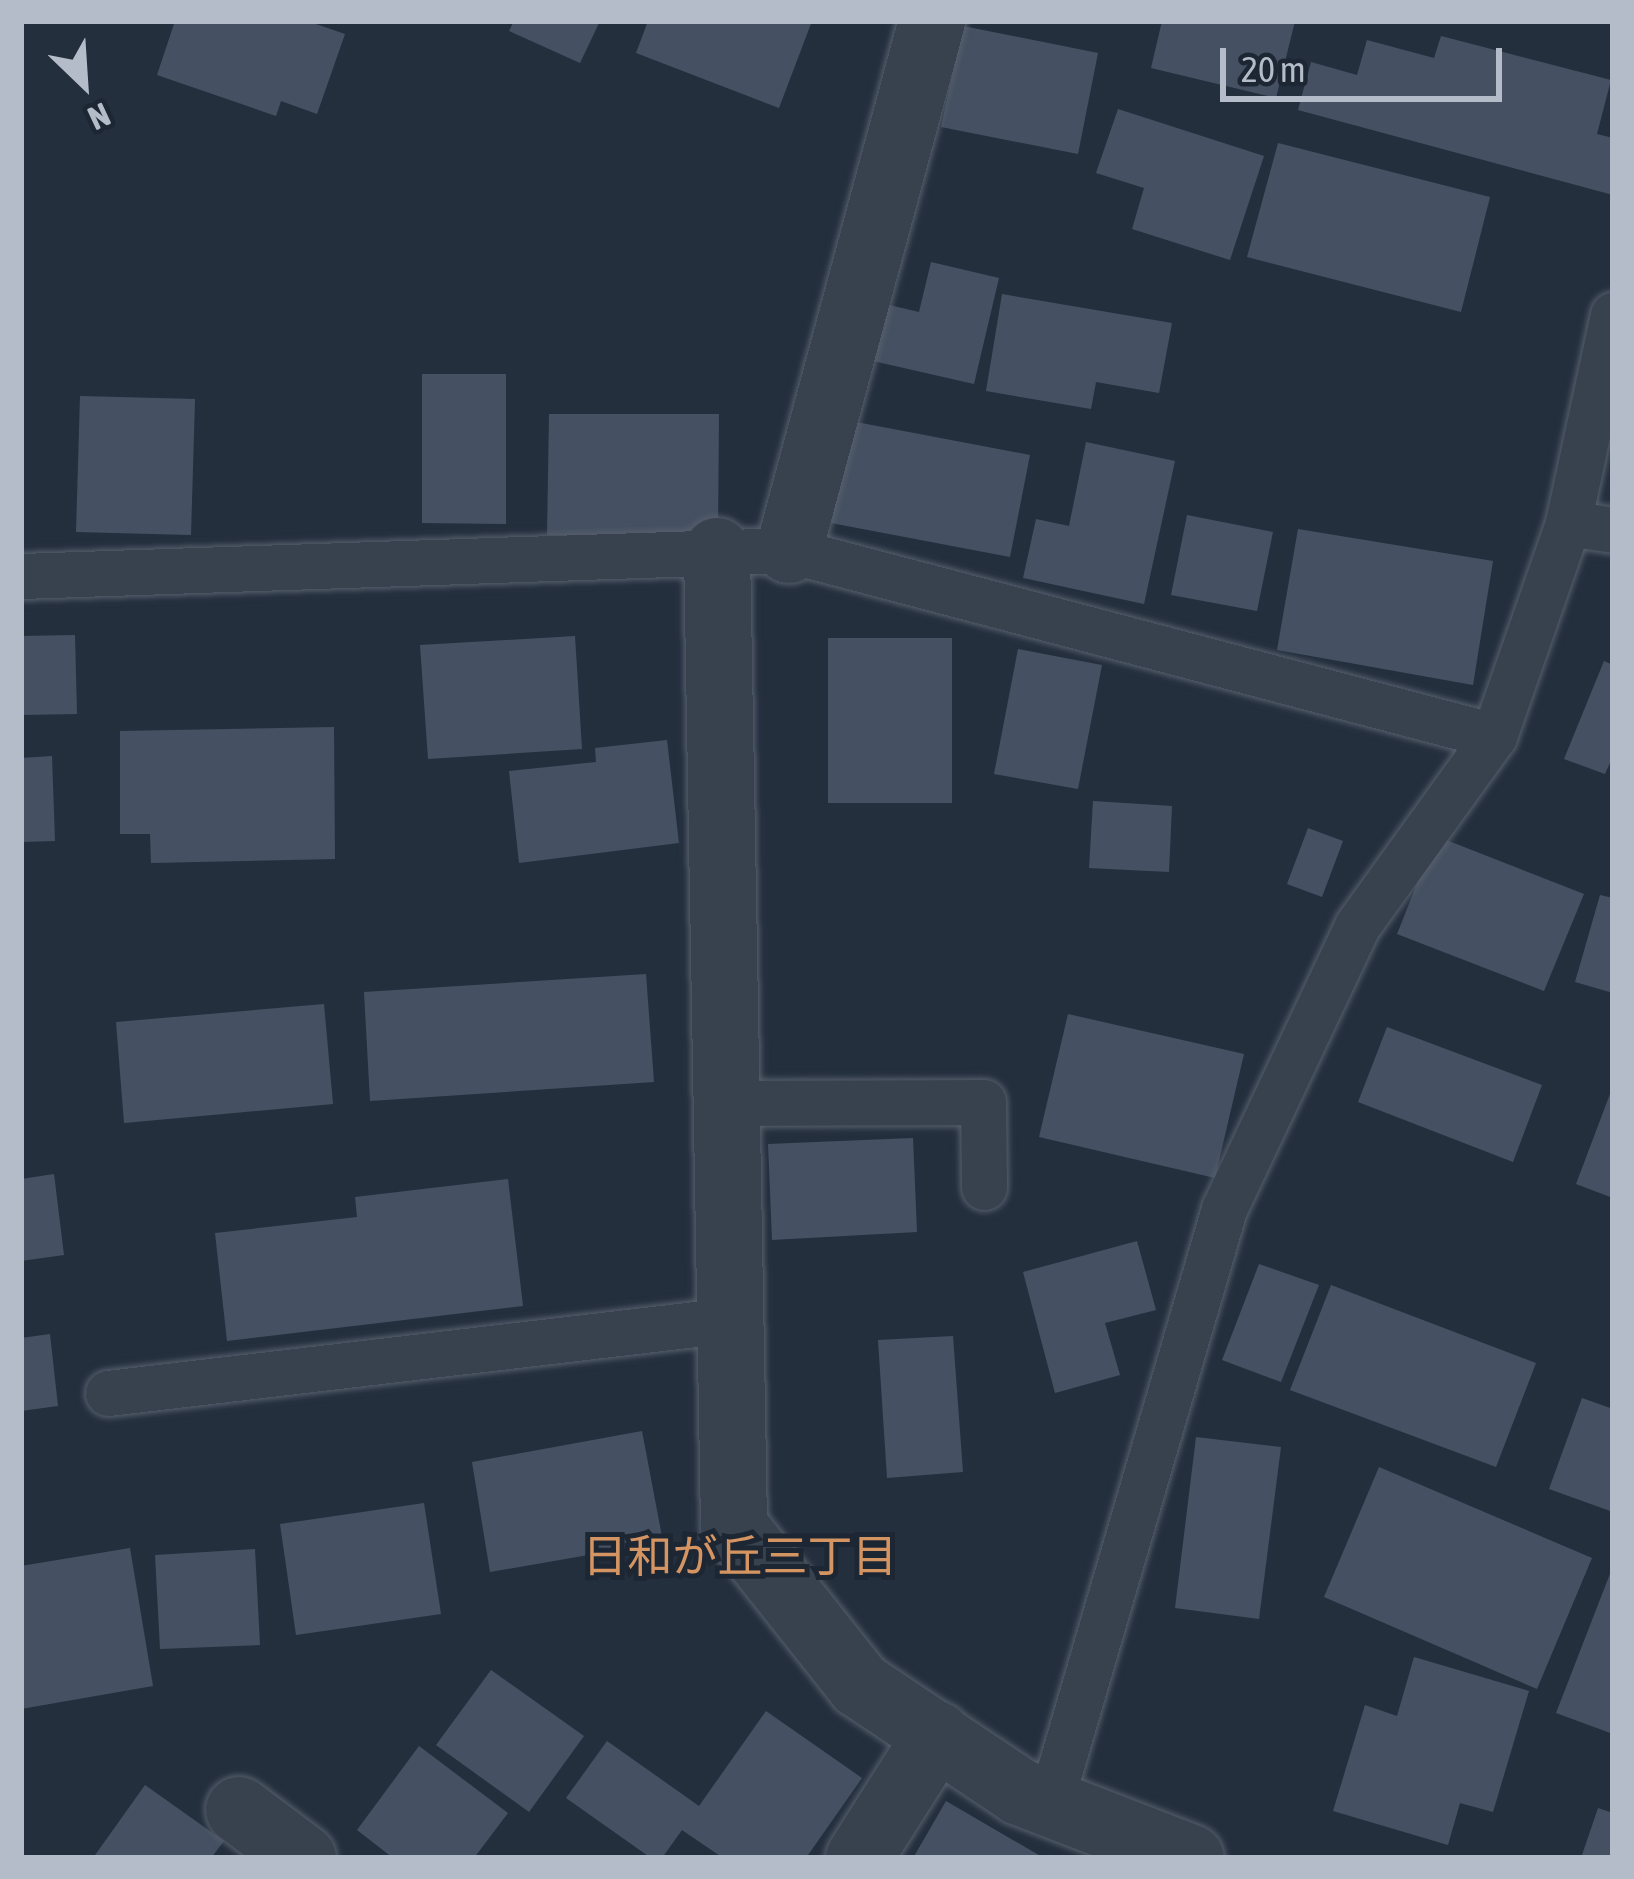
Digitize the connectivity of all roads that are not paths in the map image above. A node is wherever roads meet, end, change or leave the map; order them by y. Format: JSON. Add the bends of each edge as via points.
{"nodes":[{"id":1,"x":932,"y":21,"type":"edge"},
{"id":2,"x":1613,"y":315,"type":"edge"},
{"id":3,"x":1568,"y":524,"type":"junction"},
{"id":4,"x":1613,"y":530,"type":"edge"},
{"id":5,"x":789,"y":550,"type":"junction"},
{"id":6,"x":717,"y":551,"type":"junction"},
{"id":7,"x":21,"y":576,"type":"edge"},
{"id":8,"x":1494,"y":736,"type":"junction"},
{"id":9,"x":726,"y":1103,"type":"junction"},
{"id":10,"x":984,"y":1187,"type":"dead end"},
{"id":11,"x":729,"y":1320,"type":"junction"},
{"id":12,"x":108,"y":1393,"type":"dead end"},
{"id":13,"x":937,"y":1735,"type":"junction"},
{"id":14,"x":1051,"y":1800,"type":"junction"},
{"id":15,"x":239,"y":1810,"type":"dead end"},
{"id":16,"x":303,"y":1858,"type":"edge"},
{"id":17,"x":859,"y":1858,"type":"edge"},
{"id":18,"x":1191,"y":1858,"type":"edge"}],
"edges":[{"from":1,"to":5,"type":"street"},
{"from":2,"to":3,"type":"lane"},
{"from":3,"to":4,"type":"lane"},
{"from":3,"to":8,"type":"lane"},
{"from":5,"to":6,"type":"lane"},
{"from":5,"to":8,"type":"lane"},
{"from":6,"to":7,"type":"lane"},
{"from":6,"to":9,"type":"street"},
{"from":8,"to":14,"type":"lane","via":[[1357,926],[1224,1209]]},
{"from":9,"to":10,"type":"lane","via":[[983,1102]]},
{"from":9,"to":11,"type":"street"},
{"from":11,"to":12,"type":"lane"},
{"from":11,"to":13,"type":"street","via":[[734,1526],[860,1685]]},
{"from":13,"to":14,"type":"street","via":[[1020,1792]]},
{"from":13,"to":17,"type":"street"},
{"from":14,"to":18,"type":"street"},
{"from":15,"to":16,"type":"street"}]}
